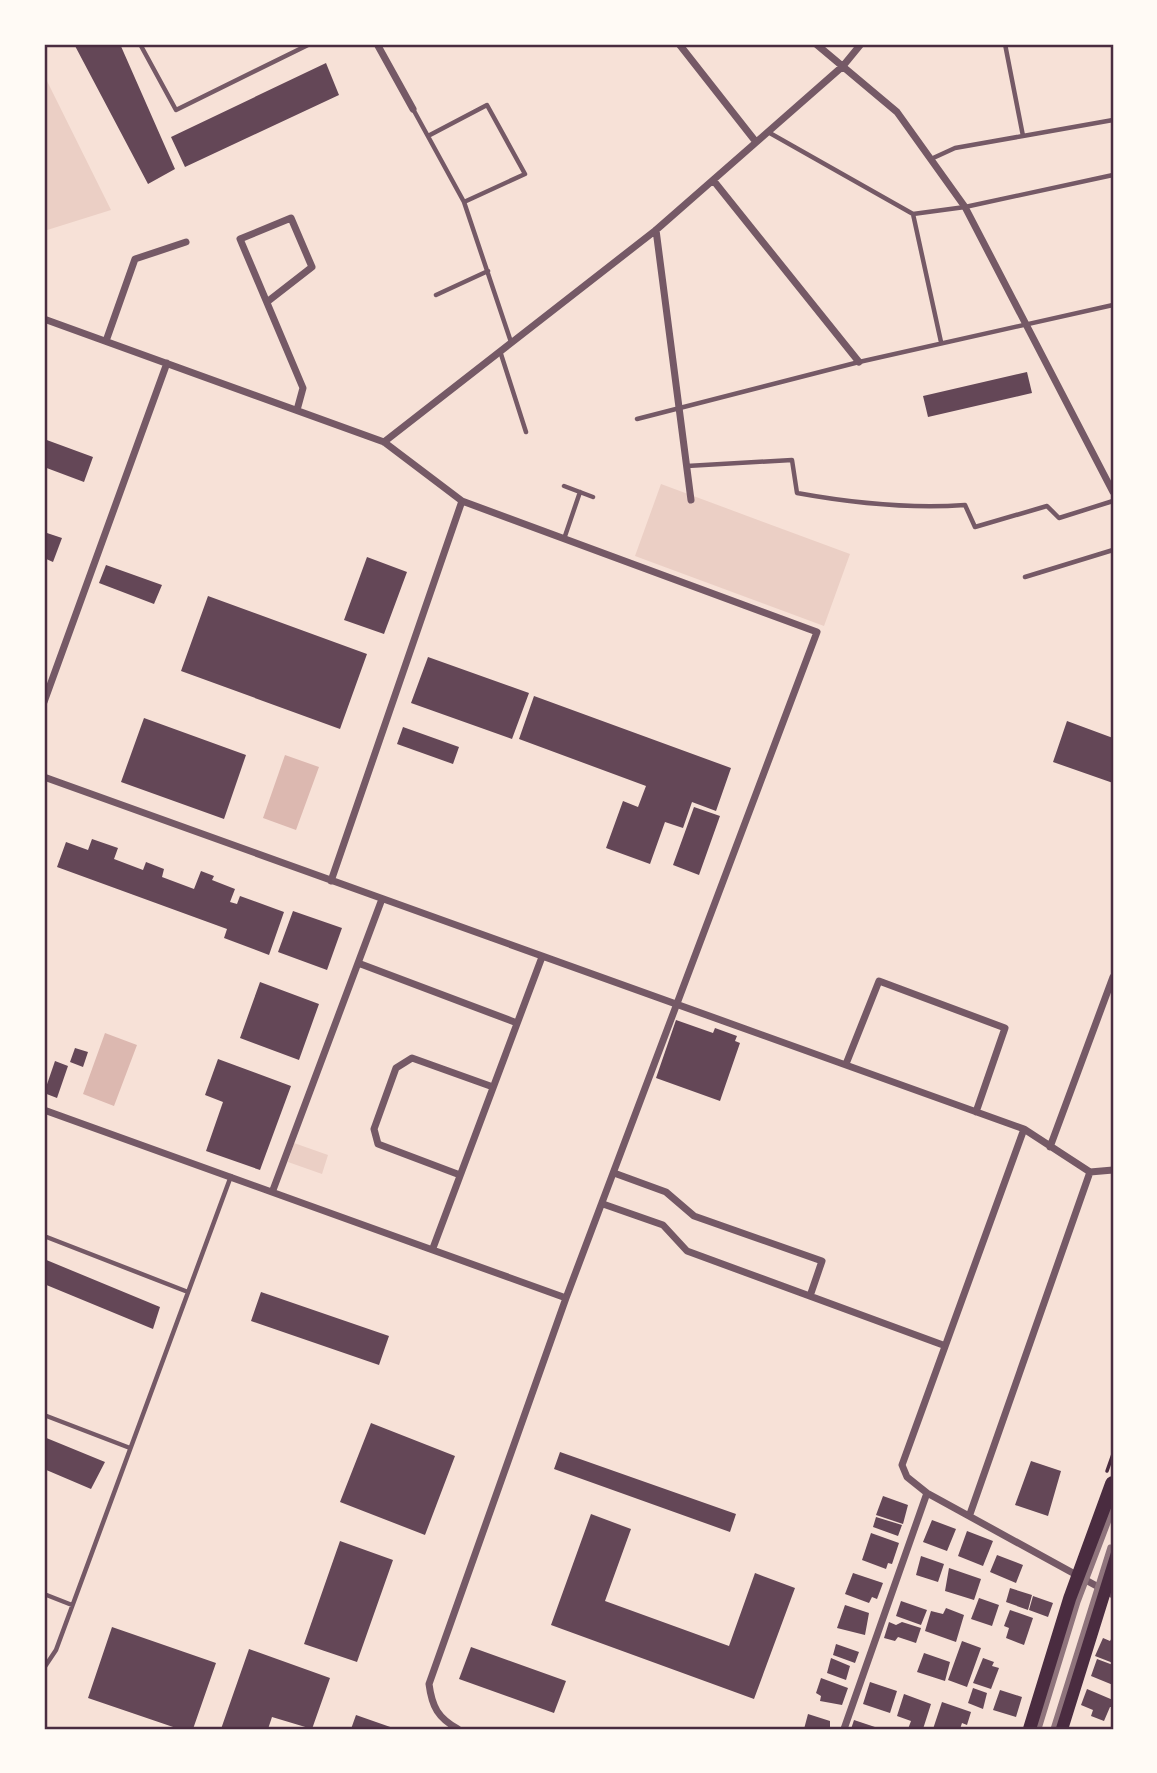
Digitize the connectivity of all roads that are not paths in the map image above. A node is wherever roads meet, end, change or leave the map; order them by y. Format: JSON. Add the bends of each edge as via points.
{"nodes":[{"id":1,"x":140,"y":44,"type":"edge"},
{"id":2,"x":310,"y":44,"type":"edge"},
{"id":3,"x":377,"y":44,"type":"edge"},
{"id":4,"x":679,"y":44,"type":"edge"},
{"id":5,"x":816,"y":44,"type":"edge"},
{"id":6,"x":862,"y":44,"type":"edge"},
{"id":7,"x":1005,"y":44,"type":"edge"},
{"id":8,"x":843,"y":66,"type":"junction"},
{"id":9,"x":413,"y":108,"type":"joint"},
{"id":10,"x":1113,"y":120,"type":"edge"},
{"id":11,"x":768,"y":132,"type":"junction"},
{"id":12,"x":428,"y":136,"type":"junction"},
{"id":13,"x":1023,"y":136,"type":"junction"},
{"id":14,"x":756,"y":142,"type":"junction"},
{"id":15,"x":931,"y":159,"type":"junction"},
{"id":16,"x":1113,"y":175,"type":"edge"},
{"id":17,"x":713,"y":180,"type":"junction"},
{"id":18,"x":464,"y":202,"type":"junction"},
{"id":19,"x":965,"y":207,"type":"junction"},
{"id":20,"x":913,"y":214,"type":"junction"},
{"id":21,"x":656,"y":230,"type":"junction"},
{"id":22,"x":186,"y":242,"type":"dead end"},
{"id":23,"x":488,"y":271,"type":"junction"},
{"id":24,"x":436,"y":295,"type":"dead end"},
{"id":25,"x":267,"y":302,"type":"junction"},
{"id":26,"x":1113,"y":304,"type":"edge"},
{"id":27,"x":44,"y":319,"type":"edge"},
{"id":28,"x":1024,"y":323,"type":"junction"},
{"id":29,"x":106,"y":341,"type":"junction"},
{"id":30,"x":511,"y":342,"type":"junction"},
{"id":31,"x":941,"y":342,"type":"junction"},
{"id":32,"x":500,"y":351,"type":"junction"},
{"id":33,"x":859,"y":362,"type":"junction"},
{"id":34,"x":167,"y":363,"type":"junction"},
{"id":35,"x":680,"y":408,"type":"junction"},
{"id":36,"x":297,"y":410,"type":"junction"},
{"id":37,"x":637,"y":419,"type":"dead end"},
{"id":38,"x":526,"y":432,"type":"dead end"},
{"id":39,"x":384,"y":442,"type":"junction"},
{"id":40,"x":687,"y":466,"type":"junction"},
{"id":41,"x":564,"y":486,"type":"dead end"},
{"id":42,"x":580,"y":492,"type":"junction"},
{"id":43,"x":1113,"y":492,"type":"edge"},
{"id":44,"x":593,"y":497,"type":"dead end"},
{"id":45,"x":691,"y":500,"type":"dead end"},
{"id":46,"x":462,"y":501,"type":"junction"},
{"id":47,"x":1113,"y":501,"type":"edge"},
{"id":48,"x":564,"y":539,"type":"junction"},
{"id":49,"x":1113,"y":550,"type":"edge"},
{"id":50,"x":1025,"y":577,"type":"dead end"},
{"id":51,"x":44,"y":702,"type":"edge"},
{"id":52,"x":44,"y":777,"type":"edge"},
{"id":53,"x":331,"y":881,"type":"junction"},
{"id":54,"x":382,"y":899,"type":"junction"},
{"id":55,"x":542,"y":957,"type":"junction"},
{"id":56,"x":358,"y":964,"type":"junction"},
{"id":57,"x":1112,"y":982,"type":"edge"},
{"id":58,"x":678,"y":1005,"type":"junction"},
{"id":59,"x":517,"y":1023,"type":"junction"},
{"id":60,"x":846,"y":1064,"type":"junction"},
{"id":61,"x":493,"y":1087,"type":"junction"},
{"id":62,"x":44,"y":1110,"type":"edge"},
{"id":63,"x":976,"y":1112,"type":"junction"},
{"id":64,"x":1024,"y":1129,"type":"junction"},
{"id":65,"x":1050,"y":1147,"type":"junction"},
{"id":66,"x":1113,"y":1170,"type":"edge"},
{"id":67,"x":1090,"y":1172,"type":"junction"},
{"id":68,"x":614,"y":1173,"type":"junction"},
{"id":69,"x":231,"y":1175,"type":"junction"},
{"id":70,"x":460,"y":1175,"type":"junction"},
{"id":71,"x":273,"y":1190,"type":"junction"},
{"id":72,"x":603,"y":1203,"type":"junction"},
{"id":73,"x":44,"y":1236,"type":"edge"},
{"id":74,"x":433,"y":1248,"type":"junction"},
{"id":75,"x":188,"y":1292,"type":"junction"},
{"id":76,"x":810,"y":1296,"type":"junction"},
{"id":77,"x":566,"y":1298,"type":"junction"},
{"id":78,"x":943,"y":1345,"type":"junction"},
{"id":79,"x":44,"y":1415,"type":"edge"},
{"id":80,"x":130,"y":1448,"type":"junction"},
{"id":81,"x":1113,"y":1483,"type":"edge"},
{"id":82,"x":927,"y":1493,"type":"junction"},
{"id":83,"x":970,"y":1514,"type":"junction"},
{"id":84,"x":1113,"y":1559,"type":"edge"},
{"id":85,"x":1081,"y":1577,"type":"junction"},
{"id":86,"x":1108,"y":1592,"type":"edge"},
{"id":87,"x":44,"y":1594,"type":"edge"},
{"id":88,"x":72,"y":1605,"type":"junction"},
{"id":89,"x":44,"y":1668,"type":"edge"},
{"id":90,"x":458,"y":1729,"type":"edge"},
{"id":91,"x":844,"y":1729,"type":"edge"},
{"id":92,"x":1031,"y":1729,"type":"edge"},
{"id":93,"x":1060,"y":1729,"type":"edge"}],
"edges":[{"from":1,"to":2,"type":"lane","via":[[176,110]]},
{"from":3,"to":9,"type":"street"},
{"from":4,"to":14,"type":"street"},
{"from":5,"to":8,"type":"street"},
{"from":6,"to":8,"type":"street"},
{"from":7,"to":13,"type":"lane"},
{"from":8,"to":11,"type":"street"},
{"from":8,"to":15,"type":"street","via":[[897,111]]},
{"from":9,"to":12,"type":"lane"},
{"from":10,"to":13,"type":"lane"},
{"from":11,"to":14,"type":"street"},
{"from":11,"to":20,"type":"lane"},
{"from":12,"to":18,"type":"lane"},
{"from":12,"to":18,"type":"lane","via":[[487,105],[525,174]]},
{"from":13,"to":15,"type":"lane","via":[[955,148]]},
{"from":14,"to":17,"type":"street"},
{"from":15,"to":19,"type":"street"},
{"from":16,"to":19,"type":"lane"},
{"from":17,"to":21,"type":"street"},
{"from":17,"to":33,"type":"street"},
{"from":18,"to":23,"type":"lane"},
{"from":19,"to":20,"type":"lane"},
{"from":19,"to":28,"type":"street"},
{"from":20,"to":31,"type":"lane"},
{"from":21,"to":30,"type":"street"},
{"from":21,"to":35,"type":"street"},
{"from":22,"to":29,"type":"street","via":[[135,259]]},
{"from":23,"to":24,"type":"lane"},
{"from":23,"to":30,"type":"lane"},
{"from":25,"to":25,"type":"street","via":[[240,239],[291,218],[312,267]]},
{"from":25,"to":36,"type":"street","via":[[303,388]]},
{"from":26,"to":28,"type":"lane"},
{"from":27,"to":29,"type":"street"},
{"from":28,"to":31,"type":"lane"},
{"from":28,"to":43,"type":"street"},
{"from":29,"to":34,"type":"street"},
{"from":30,"to":32,"type":"street"},
{"from":31,"to":33,"type":"lane"},
{"from":32,"to":38,"type":"lane"},
{"from":32,"to":39,"type":"street"},
{"from":33,"to":35,"type":"lane"},
{"from":34,"to":36,"type":"street"},
{"from":34,"to":51,"type":"street"},
{"from":35,"to":37,"type":"lane"},
{"from":35,"to":40,"type":"street"},
{"from":36,"to":39,"type":"street"},
{"from":39,"to":46,"type":"street"},
{"from":40,"to":45,"type":"street"},
{"from":40,"to":47,"type":"lane","via":[[792,460],[797,494],[929,508],[965,505],[975,527],[1047,506],[1059,518]]},
{"from":41,"to":42,"type":"lane"},
{"from":42,"to":44,"type":"lane"},
{"from":42,"to":48,"type":"lane"},
{"from":46,"to":48,"type":"street"},
{"from":46,"to":53,"type":"street"},
{"from":48,"to":58,"type":"street","via":[[817,632]]},
{"from":49,"to":50,"type":"lane"},
{"from":52,"to":53,"type":"street"},
{"from":53,"to":54,"type":"street"},
{"from":54,"to":55,"type":"street"},
{"from":54,"to":56,"type":"street"},
{"from":55,"to":58,"type":"street"},
{"from":55,"to":59,"type":"street"},
{"from":56,"to":59,"type":"street"},
{"from":56,"to":71,"type":"street"},
{"from":57,"to":65,"type":"street"},
{"from":58,"to":60,"type":"street"},
{"from":58,"to":68,"type":"street"},
{"from":59,"to":61,"type":"street"},
{"from":60,"to":63,"type":"street"},
{"from":60,"to":63,"type":"street","via":[[879,981],[1005,1028]]},
{"from":61,"to":70,"type":"street"},
{"from":61,"to":70,"type":"street","via":[[412,1058],[396,1068],[374,1129],[378,1144]]},
{"from":62,"to":69,"type":"street"},
{"from":63,"to":64,"type":"street"},
{"from":64,"to":65,"type":"street"},
{"from":64,"to":78,"type":"street"},
{"from":65,"to":67,"type":"street"},
{"from":66,"to":67,"type":"street"},
{"from":67,"to":83,"type":"street"},
{"from":68,"to":72,"type":"street"},
{"from":68,"to":76,"type":"street","via":[[666,1192],[694,1216],[822,1261]]},
{"from":69,"to":71,"type":"street"},
{"from":69,"to":75,"type":"lane"},
{"from":70,"to":74,"type":"street"},
{"from":71,"to":74,"type":"street"},
{"from":72,"to":76,"type":"street","via":[[663,1225],[687,1251]]},
{"from":72,"to":77,"type":"street"},
{"from":73,"to":75,"type":"lane"},
{"from":74,"to":77,"type":"street"},
{"from":75,"to":80,"type":"lane"},
{"from":76,"to":78,"type":"street"},
{"from":77,"to":90,"type":"street","via":[[429,1684],[432,1704],[442,1720]]},
{"from":78,"to":82,"type":"street","via":[[902,1465],[907,1477]]},
{"from":79,"to":80,"type":"lane"},
{"from":80,"to":88,"type":"lane"},
{"from":81,"to":85,"type":"highway"},
{"from":82,"to":83,"type":"street"},
{"from":82,"to":91,"type":"street"},
{"from":83,"to":85,"type":"street"},
{"from":84,"to":86,"type":"highway"},
{"from":85,"to":86,"type":"street"},
{"from":85,"to":92,"type":"highway"},
{"from":86,"to":93,"type":"highway"},
{"from":87,"to":88,"type":"lane"},
{"from":88,"to":89,"type":"lane","via":[[56,1650]]}]}
